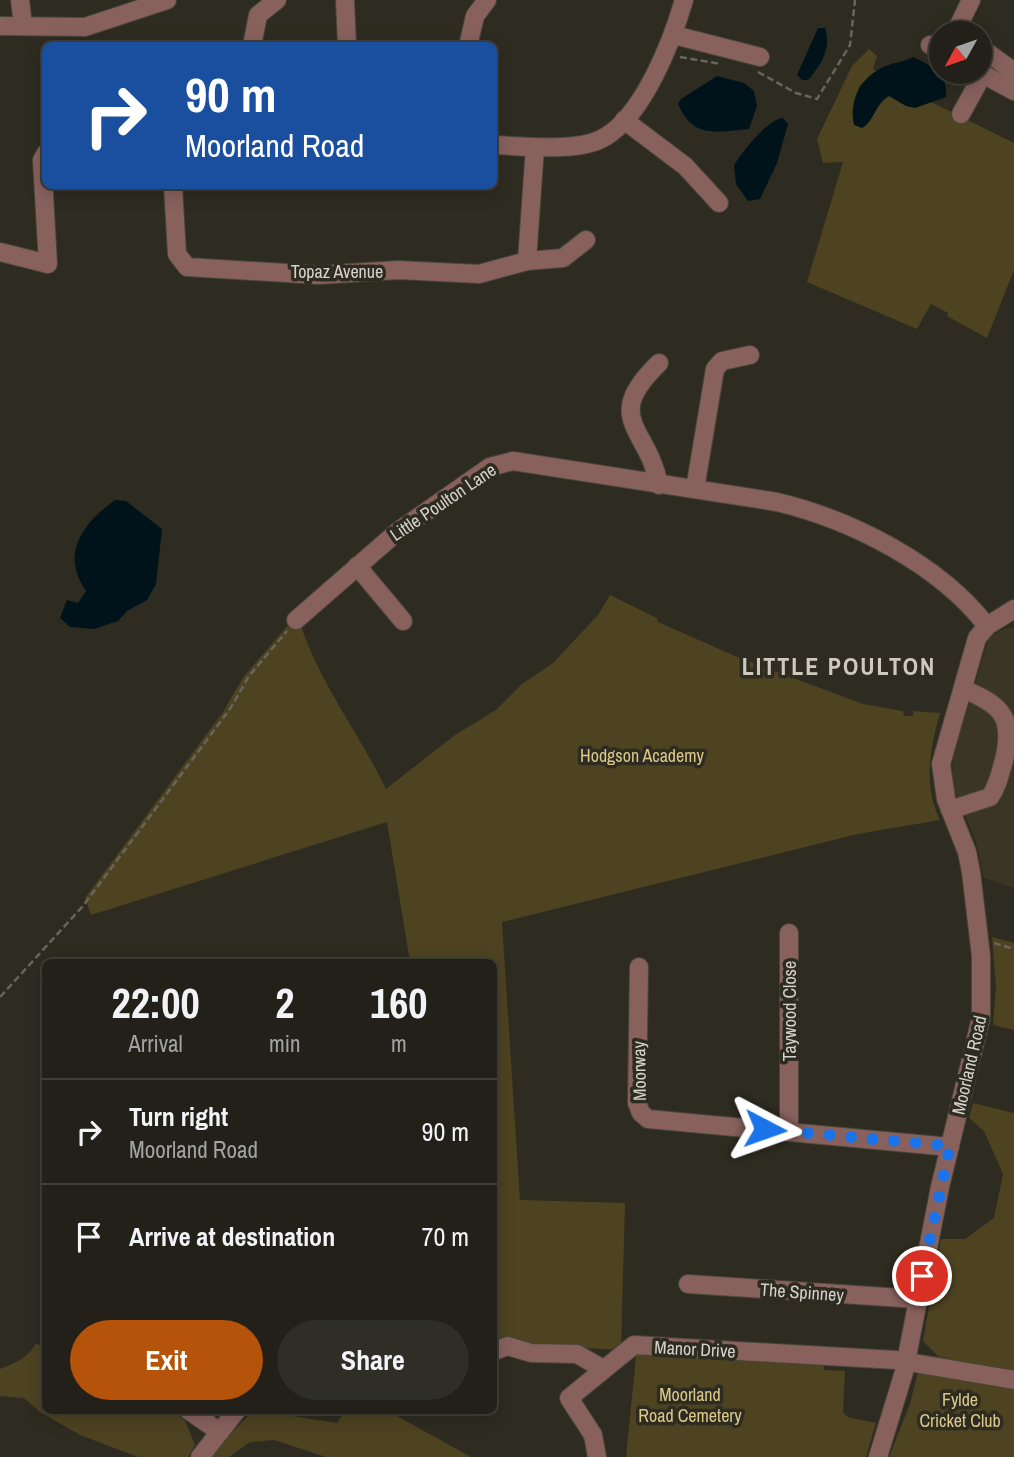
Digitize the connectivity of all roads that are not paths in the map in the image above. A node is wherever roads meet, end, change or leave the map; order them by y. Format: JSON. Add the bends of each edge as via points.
{"nodes":[{"id":1,"x":20,"y":0,"type":"edge"},
{"id":2,"x":167,"y":0,"type":"edge"},
{"id":3,"x":276,"y":0,"type":"edge"},
{"id":4,"x":345,"y":0,"type":"edge"},
{"id":5,"x":487,"y":0,"type":"edge"},
{"id":6,"x":684,"y":0,"type":"edge"},
{"id":7,"x":971,"y":0,"type":"edge"},
{"id":8,"x":253,"y":7,"type":"edge"},
{"id":9,"x":964,"y":21,"type":"edge"},
{"id":10,"x":23,"y":25,"type":"junction"},
{"id":11,"x":0,"y":26,"type":"edge"},
{"id":12,"x":85,"y":27,"type":"junction"},
{"id":13,"x":674,"y":35,"type":"junction"},
{"id":14,"x":85,"y":42,"type":"edge"},
{"id":15,"x":252,"y":42,"type":"edge"},
{"id":16,"x":347,"y":42,"type":"edge"},
{"id":17,"x":469,"y":42,"type":"edge"},
{"id":18,"x":992,"y":56,"type":"edge"},
{"id":19,"x":755,"y":63,"type":"road end"},
{"id":20,"x":1014,"y":72,"type":"edge"},
{"id":21,"x":992,"y":79,"type":"edge"},
{"id":22,"x":976,"y":84,"type":"edge"},
{"id":23,"x":1014,"y":91,"type":"edge"},
{"id":24,"x":961,"y":114,"type":"dead end"},
{"id":25,"x":624,"y":120,"type":"junction"},
{"id":26,"x":497,"y":145,"type":"edge"},
{"id":27,"x":535,"y":147,"type":"junction"},
{"id":28,"x":46,"y":189,"type":"edge"},
{"id":29,"x":173,"y":189,"type":"edge"},
{"id":30,"x":719,"y":203,"type":"dead end"},
{"id":31,"x":586,"y":240,"type":"dead end"},
{"id":32,"x":0,"y":252,"type":"edge"},
{"id":33,"x":527,"y":261,"type":"junction"},
{"id":34,"x":750,"y":355,"type":"dead end"},
{"id":35,"x":659,"y":363,"type":"dead end"},
{"id":36,"x":659,"y":485,"type":"junction"},
{"id":37,"x":695,"y":489,"type":"junction"},
{"id":38,"x":357,"y":566,"type":"junction"},
{"id":39,"x":1013,"y":612,"type":"edge"},
{"id":40,"x":296,"y":620,"type":"road end"},
{"id":41,"x":403,"y":621,"type":"dead end"},
{"id":42,"x":987,"y":626,"type":"junction"},
{"id":43,"x":963,"y":689,"type":"junction"},
{"id":44,"x":950,"y":810,"type":"junction"},
{"id":45,"x":789,"y":933,"type":"dead end"},
{"id":46,"x":639,"y":967,"type":"dead end"},
{"id":47,"x":789,"y":1130,"type":"junction"},
{"id":48,"x":950,"y":1146,"type":"junction"},
{"id":49,"x":686,"y":1282,"type":"dead end"},
{"id":50,"x":917,"y":1299,"type":"junction"},
{"id":51,"x":497,"y":1350,"type":"edge"},
{"id":52,"x":906,"y":1363,"type":"junction"},
{"id":53,"x":603,"y":1369,"type":"junction"},
{"id":54,"x":1014,"y":1380,"type":"edge"},
{"id":55,"x":194,"y":1414,"type":"edge"},
{"id":56,"x":234,"y":1414,"type":"edge"},
{"id":57,"x":220,"y":1432,"type":"junction"},
{"id":58,"x":200,"y":1457,"type":"edge"},
{"id":59,"x":597,"y":1457,"type":"edge"},
{"id":60,"x":877,"y":1457,"type":"edge"}],
"edges":[{"from":1,"to":10,"type":"street"},
{"from":2,"to":12,"type":"street"},
{"from":3,"to":8,"type":"street"},
{"from":4,"to":16,"type":"street"},
{"from":5,"to":17,"type":"street","via":[[475,16]]},
{"from":6,"to":13,"type":"street"},
{"from":7,"to":9,"type":"street"},
{"from":8,"to":15,"type":"street"},
{"from":10,"to":11,"type":"street"},
{"from":10,"to":12,"type":"street"},
{"from":12,"to":14,"type":"street"},
{"from":13,"to":19,"type":"street"},
{"from":13,"to":25,"type":"street","via":[[652,81]]},
{"from":18,"to":20,"type":"street"},
{"from":21,"to":23,"type":"street"},
{"from":22,"to":24,"type":"street"},
{"from":25,"to":27,"type":"street","via":[[605,137],[581,145]]},
{"from":25,"to":30,"type":"street","via":[[685,166]]},
{"from":26,"to":27,"type":"street"},
{"from":27,"to":33,"type":"street"},
{"from":28,"to":32,"type":"street","via":[[57,265]]},
{"from":29,"to":33,"type":"street","name":"Topaz Avenue","via":[[177,254],[187,267],[318,275],[398,270],[480,274]]},
{"from":31,"to":33,"type":"street","name":"Topaz Avenue","via":[[563,258]]},
{"from":34,"to":37,"type":"street","via":[[722,361],[715,369]]},
{"from":35,"to":36,"type":"street","via":[[640,382],[629,413],[632,427],[655,462]]},
{"from":36,"to":37,"type":"street","name":"Little Poulton Lane"},
{"from":36,"to":38,"type":"street","name":"Little Poulton Lane","via":[[513,461],[499,463],[408,524]]},
{"from":37,"to":42,"type":"street","name":"Little Poulton Lane","via":[[777,502],[853,526],[952,589]]},
{"from":38,"to":40,"type":"street","name":"Little Poulton Lane"},
{"from":38,"to":41,"type":"street"},
{"from":39,"to":42,"type":"street"},
{"from":42,"to":43,"type":"street","name":"Moorland Road","via":[[977,638]]},
{"from":43,"to":44,"type":"street","name":"Moorland Road","via":[[942,753],[942,779]]},
{"from":43,"to":44,"type":"street","via":[[1001,710],[1009,741],[990,797]]},
{"from":44,"to":48,"type":"street","name":"Moorland Road","via":[[967,852],[983,998]]},
{"from":45,"to":47,"type":"street","name":"Taywood Close"},
{"from":46,"to":47,"type":"street","name":"Moorway","via":[[637,1103],[641,1113],[659,1122]]},
{"from":47,"to":48,"type":"street","name":"Moorway"},
{"from":48,"to":50,"type":"street","name":"Moorland Road"},
{"from":49,"to":50,"type":"street","name":"The Spinney"},
{"from":50,"to":52,"type":"street","name":"Moorland Road"},
{"from":51,"to":53,"type":"street","via":[[508,1346],[531,1353],[577,1354]]},
{"from":52,"to":53,"type":"street","name":"Manor Drive","via":[[634,1345]]},
{"from":52,"to":54,"type":"street","name":"Manor Drive"},
{"from":52,"to":60,"type":"street","name":"Moorland Road"},
{"from":53,"to":59,"type":"street","name":"Manor Drive","via":[[569,1398],[593,1435]]},
{"from":55,"to":57,"type":"street"},
{"from":56,"to":57,"type":"street"},
{"from":57,"to":58,"type":"street"}]}
